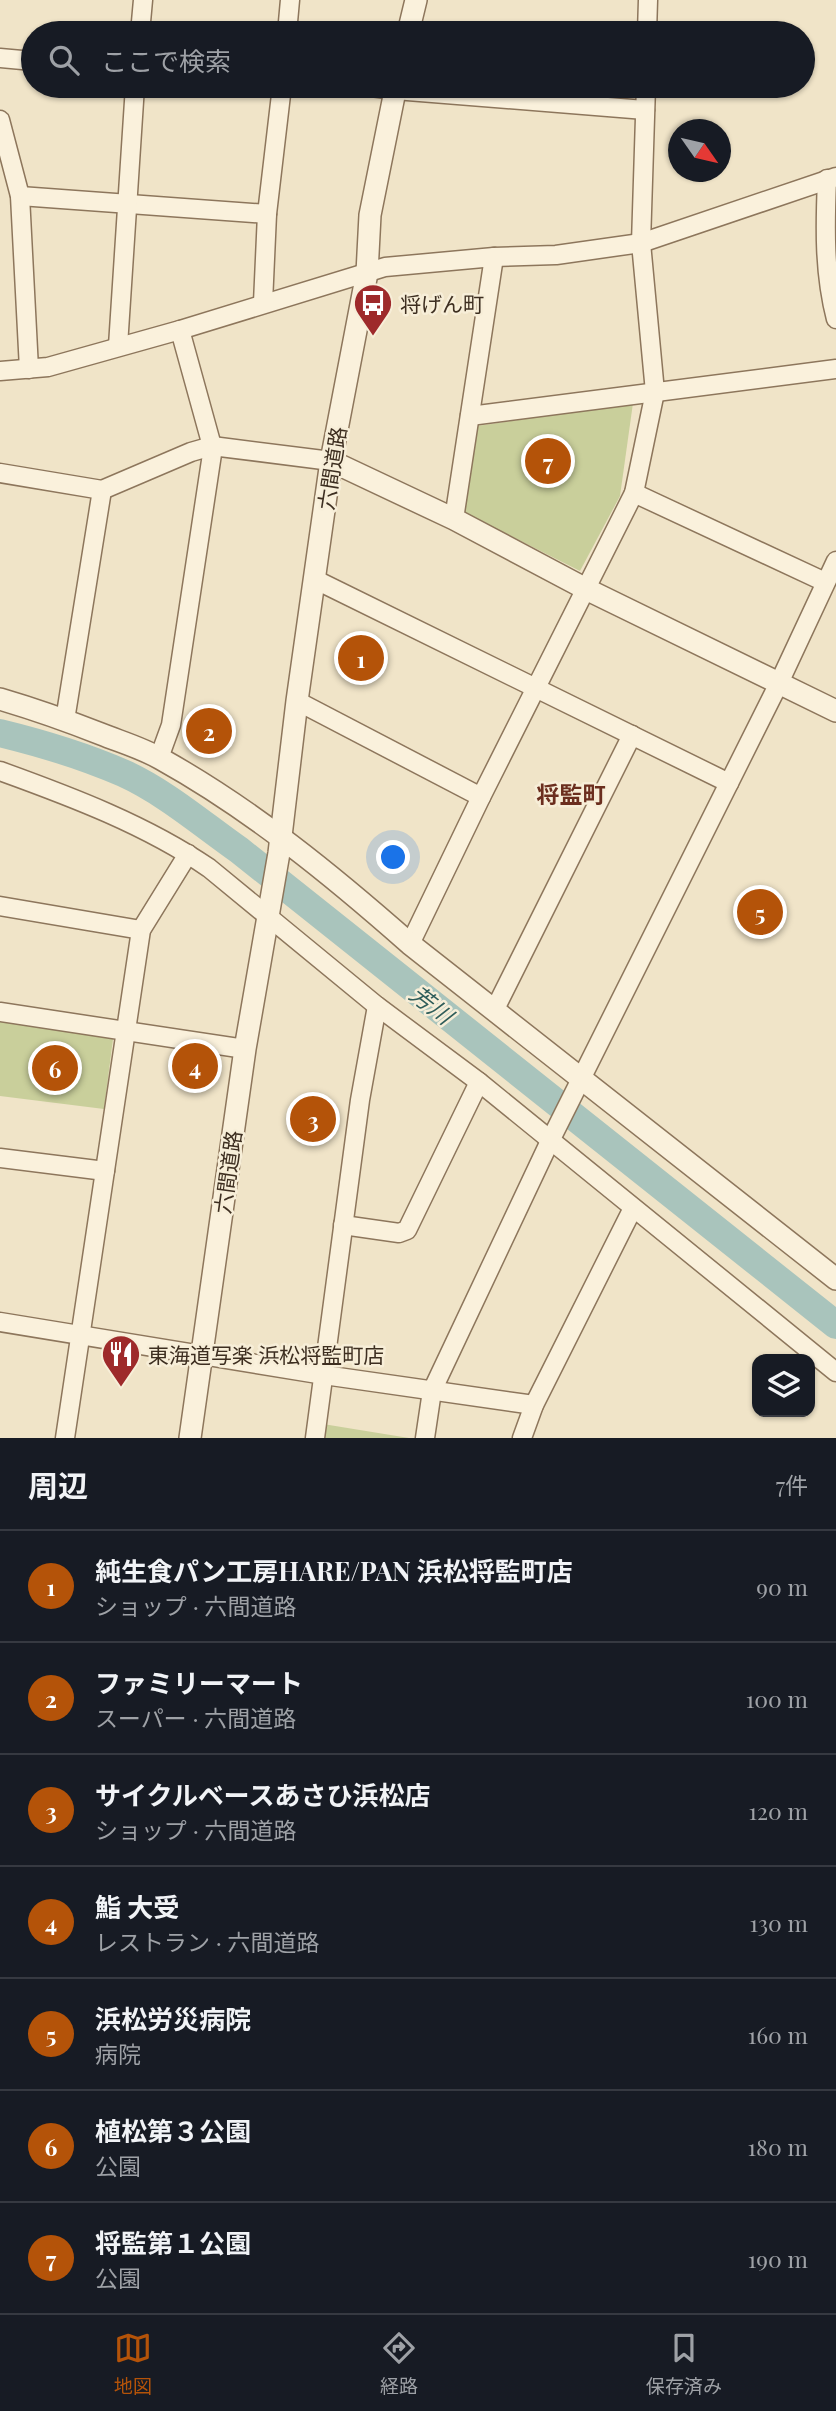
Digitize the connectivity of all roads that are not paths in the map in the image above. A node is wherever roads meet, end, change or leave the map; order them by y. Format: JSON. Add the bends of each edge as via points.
{"nodes":[{"id":1,"x":143,"y":0,"type":"edge"},
{"id":2,"x":290,"y":0,"type":"edge"},
{"id":3,"x":416,"y":0,"type":"edge"},
{"id":4,"x":648,"y":0,"type":"edge"},
{"id":5,"x":141,"y":21,"type":"edge"},
{"id":6,"x":288,"y":21,"type":"edge"},
{"id":7,"x":411,"y":21,"type":"edge"},
{"id":8,"x":647,"y":21,"type":"edge"},
{"id":9,"x":0,"y":58,"type":"edge"},
{"id":10,"x":21,"y":60,"type":"edge"},
{"id":11,"x":134,"y":98,"type":"edge"},
{"id":12,"x":281,"y":98,"type":"edge"},
{"id":13,"x":393,"y":98,"type":"edge"},
{"id":14,"x":509,"y":98,"type":"edge"},
{"id":15,"x":646,"y":98,"type":"edge"},
{"id":16,"x":645,"y":110,"type":"junction"},
{"id":17,"x":0,"y":120,"type":"edge"},
{"id":18,"x":831,"y":178,"type":"edge"},
{"id":19,"x":20,"y":197,"type":"junction"},
{"id":20,"x":128,"y":204,"type":"junction"},
{"id":21,"x":267,"y":214,"type":"junction"},
{"id":22,"x":831,"y":238,"type":"edge"},
{"id":23,"x":641,"y":243,"type":"junction"},
{"id":24,"x":494,"y":257,"type":"junction"},
{"id":25,"x":367,"y":273,"type":"junction"},
{"id":26,"x":263,"y":303,"type":"junction"},
{"id":27,"x":836,"y":319,"type":"edge"},
{"id":28,"x":180,"y":330,"type":"junction"},
{"id":29,"x":118,"y":346,"type":"junction"},
{"id":30,"x":29,"y":369,"type":"junction"},
{"id":31,"x":836,"y":369,"type":"edge"},
{"id":32,"x":0,"y":371,"type":"edge"},
{"id":33,"x":655,"y":392,"type":"junction"},
{"id":34,"x":470,"y":416,"type":"junction"},
{"id":35,"x":212,"y":446,"type":"junction"},
{"id":36,"x":331,"y":461,"type":"junction"},
{"id":37,"x":0,"y":473,"type":"edge"},
{"id":38,"x":102,"y":490,"type":"junction"},
{"id":39,"x":634,"y":493,"type":"junction"},
{"id":40,"x":454,"y":519,"type":"junction"},
{"id":41,"x":836,"y":561,"type":"edge"},
{"id":42,"x":314,"y":579,"type":"junction"},
{"id":43,"x":825,"y":582,"type":"junction"},
{"id":44,"x":586,"y":589,"type":"junction"},
{"id":45,"x":779,"y":683,"type":"junction"},
{"id":46,"x":538,"y":687,"type":"junction"},
{"id":47,"x":0,"y":699,"type":"edge"},
{"id":48,"x":297,"y":701,"type":"junction"},
{"id":49,"x":836,"y":711,"type":"edge"},
{"id":50,"x":65,"y":720,"type":"junction"},
{"id":51,"x":632,"y":735,"type":"junction"},
{"id":52,"x":159,"y":758,"type":"junction"},
{"id":53,"x":0,"y":771,"type":"edge"},
{"id":54,"x":729,"y":783,"type":"junction"},
{"id":55,"x":481,"y":797,"type":"junction"},
{"id":56,"x":279,"y":845,"type":"junction"},
{"id":57,"x":188,"y":854,"type":"junction"},
{"id":58,"x":0,"y":906,"type":"edge"},
{"id":59,"x":268,"y":911,"type":"junction"},
{"id":60,"x":141,"y":930,"type":"junction"},
{"id":61,"x":410,"y":944,"type":"junction"},
{"id":62,"x":377,"y":1006,"type":"junction"},
{"id":63,"x":495,"y":1009,"type":"junction"},
{"id":64,"x":0,"y":1012,"type":"edge"},
{"id":65,"x":126,"y":1032,"type":"junction"},
{"id":66,"x":245,"y":1049,"type":"junction"},
{"id":67,"x":579,"y":1081,"type":"junction"},
{"id":68,"x":479,"y":1082,"type":"junction"},
{"id":69,"x":551,"y":1137,"type":"junction"},
{"id":70,"x":0,"y":1158,"type":"edge"},
{"id":71,"x":105,"y":1171,"type":"junction"},
{"id":72,"x":633,"y":1208,"type":"junction"},
{"id":73,"x":344,"y":1226,"type":"junction"},
{"id":74,"x":836,"y":1279,"type":"edge"},
{"id":75,"x":0,"y":1322,"type":"edge"},
{"id":76,"x":80,"y":1334,"type":"junction"},
{"id":77,"x":201,"y":1355,"type":"junction"},
{"id":78,"x":836,"y":1372,"type":"edge"},
{"id":79,"x":324,"y":1375,"type":"junction"},
{"id":80,"x":432,"y":1391,"type":"junction"},
{"id":81,"x":534,"y":1405,"type":"junction"},
{"id":82,"x":65,"y":1438,"type":"edge"},
{"id":83,"x":190,"y":1438,"type":"edge"},
{"id":84,"x":315,"y":1438,"type":"edge"},
{"id":85,"x":425,"y":1438,"type":"edge"},
{"id":86,"x":522,"y":1438,"type":"edge"}],
"edges":[{"from":1,"to":5,"type":"street"},
{"from":2,"to":6,"type":"street"},
{"from":3,"to":7,"type":"street"},
{"from":4,"to":8,"type":"street"},
{"from":9,"to":10,"type":"street"},
{"from":11,"to":20,"type":"street"},
{"from":12,"to":21,"type":"street"},
{"from":13,"to":25,"type":"street","name":"六間道路","via":[[370,215]]},
{"from":14,"to":16,"type":"street"},
{"from":15,"to":16,"type":"street"},
{"from":16,"to":23,"type":"street"},
{"from":17,"to":19,"type":"street"},
{"from":18,"to":22,"type":"street"},
{"from":18,"to":23,"type":"street"},
{"from":19,"to":20,"type":"street"},
{"from":19,"to":30,"type":"street"},
{"from":20,"to":21,"type":"street"},
{"from":20,"to":29,"type":"street"},
{"from":21,"to":26,"type":"street"},
{"from":22,"to":27,"type":"street","via":[[829,292]]},
{"from":23,"to":24,"type":"street","via":[[556,255]]},
{"from":23,"to":33,"type":"street"},
{"from":24,"to":25,"type":"street","via":[[385,267]]},
{"from":24,"to":34,"type":"street"},
{"from":25,"to":26,"type":"street"},
{"from":25,"to":36,"type":"street","name":"六間道路"},
{"from":26,"to":28,"type":"street"},
{"from":28,"to":29,"type":"street"},
{"from":28,"to":35,"type":"street"},
{"from":29,"to":30,"type":"street"},
{"from":30,"to":32,"type":"street"},
{"from":31,"to":33,"type":"street"},
{"from":33,"to":34,"type":"street"},
{"from":33,"to":39,"type":"street"},
{"from":34,"to":40,"type":"street"},
{"from":35,"to":36,"type":"street"},
{"from":35,"to":38,"type":"street"},
{"from":35,"to":52,"type":"street","via":[[171,725]]},
{"from":36,"to":40,"type":"street"},
{"from":36,"to":42,"type":"street","name":"六間道路"},
{"from":37,"to":38,"type":"street"},
{"from":38,"to":50,"type":"street"},
{"from":39,"to":43,"type":"street"},
{"from":39,"to":44,"type":"street"},
{"from":40,"to":44,"type":"street"},
{"from":41,"to":43,"type":"street"},
{"from":42,"to":46,"type":"street"},
{"from":42,"to":48,"type":"street","name":"六間道路"},
{"from":43,"to":45,"type":"street"},
{"from":44,"to":45,"type":"street"},
{"from":44,"to":46,"type":"street"},
{"from":45,"to":49,"type":"street"},
{"from":45,"to":54,"type":"street"},
{"from":46,"to":51,"type":"street"},
{"from":46,"to":55,"type":"street"},
{"from":47,"to":50,"type":"street"},
{"from":48,"to":55,"type":"street"},
{"from":48,"to":56,"type":"street","name":"六間道路"},
{"from":50,"to":52,"type":"street"},
{"from":51,"to":54,"type":"street"},
{"from":51,"to":63,"type":"street"},
{"from":52,"to":56,"type":"street"},
{"from":53,"to":57,"type":"street","via":[[65,794]]},
{"from":54,"to":67,"type":"street"},
{"from":55,"to":61,"type":"street"},
{"from":56,"to":59,"type":"street","name":"六間道路"},
{"from":56,"to":61,"type":"street","via":[[364,904]]},
{"from":57,"to":59,"type":"street"},
{"from":57,"to":60,"type":"street"},
{"from":58,"to":60,"type":"street"},
{"from":59,"to":62,"type":"street"},
{"from":59,"to":66,"type":"street","name":"六間道路"},
{"from":60,"to":65,"type":"street"},
{"from":61,"to":63,"type":"street"},
{"from":62,"to":68,"type":"street"},
{"from":62,"to":73,"type":"street"},
{"from":63,"to":67,"type":"street"},
{"from":64,"to":65,"type":"street"},
{"from":65,"to":66,"type":"street"},
{"from":65,"to":71,"type":"street"},
{"from":66,"to":77,"type":"street","name":"六間道路"},
{"from":67,"to":69,"type":"street"},
{"from":67,"to":74,"type":"street"},
{"from":68,"to":69,"type":"street"},
{"from":68,"to":73,"type":"street","via":[[407,1230],[399,1233]]},
{"from":69,"to":72,"type":"street"},
{"from":69,"to":80,"type":"street"},
{"from":70,"to":71,"type":"street"},
{"from":71,"to":76,"type":"street"},
{"from":72,"to":78,"type":"street"},
{"from":72,"to":81,"type":"street"},
{"from":73,"to":79,"type":"street"},
{"from":75,"to":76,"type":"street"},
{"from":76,"to":77,"type":"street"},
{"from":76,"to":82,"type":"street"},
{"from":77,"to":79,"type":"street"},
{"from":77,"to":83,"type":"street","name":"六間道路"},
{"from":79,"to":80,"type":"street"},
{"from":79,"to":84,"type":"street"},
{"from":80,"to":81,"type":"street"},
{"from":80,"to":85,"type":"street"},
{"from":81,"to":86,"type":"street"}]}
